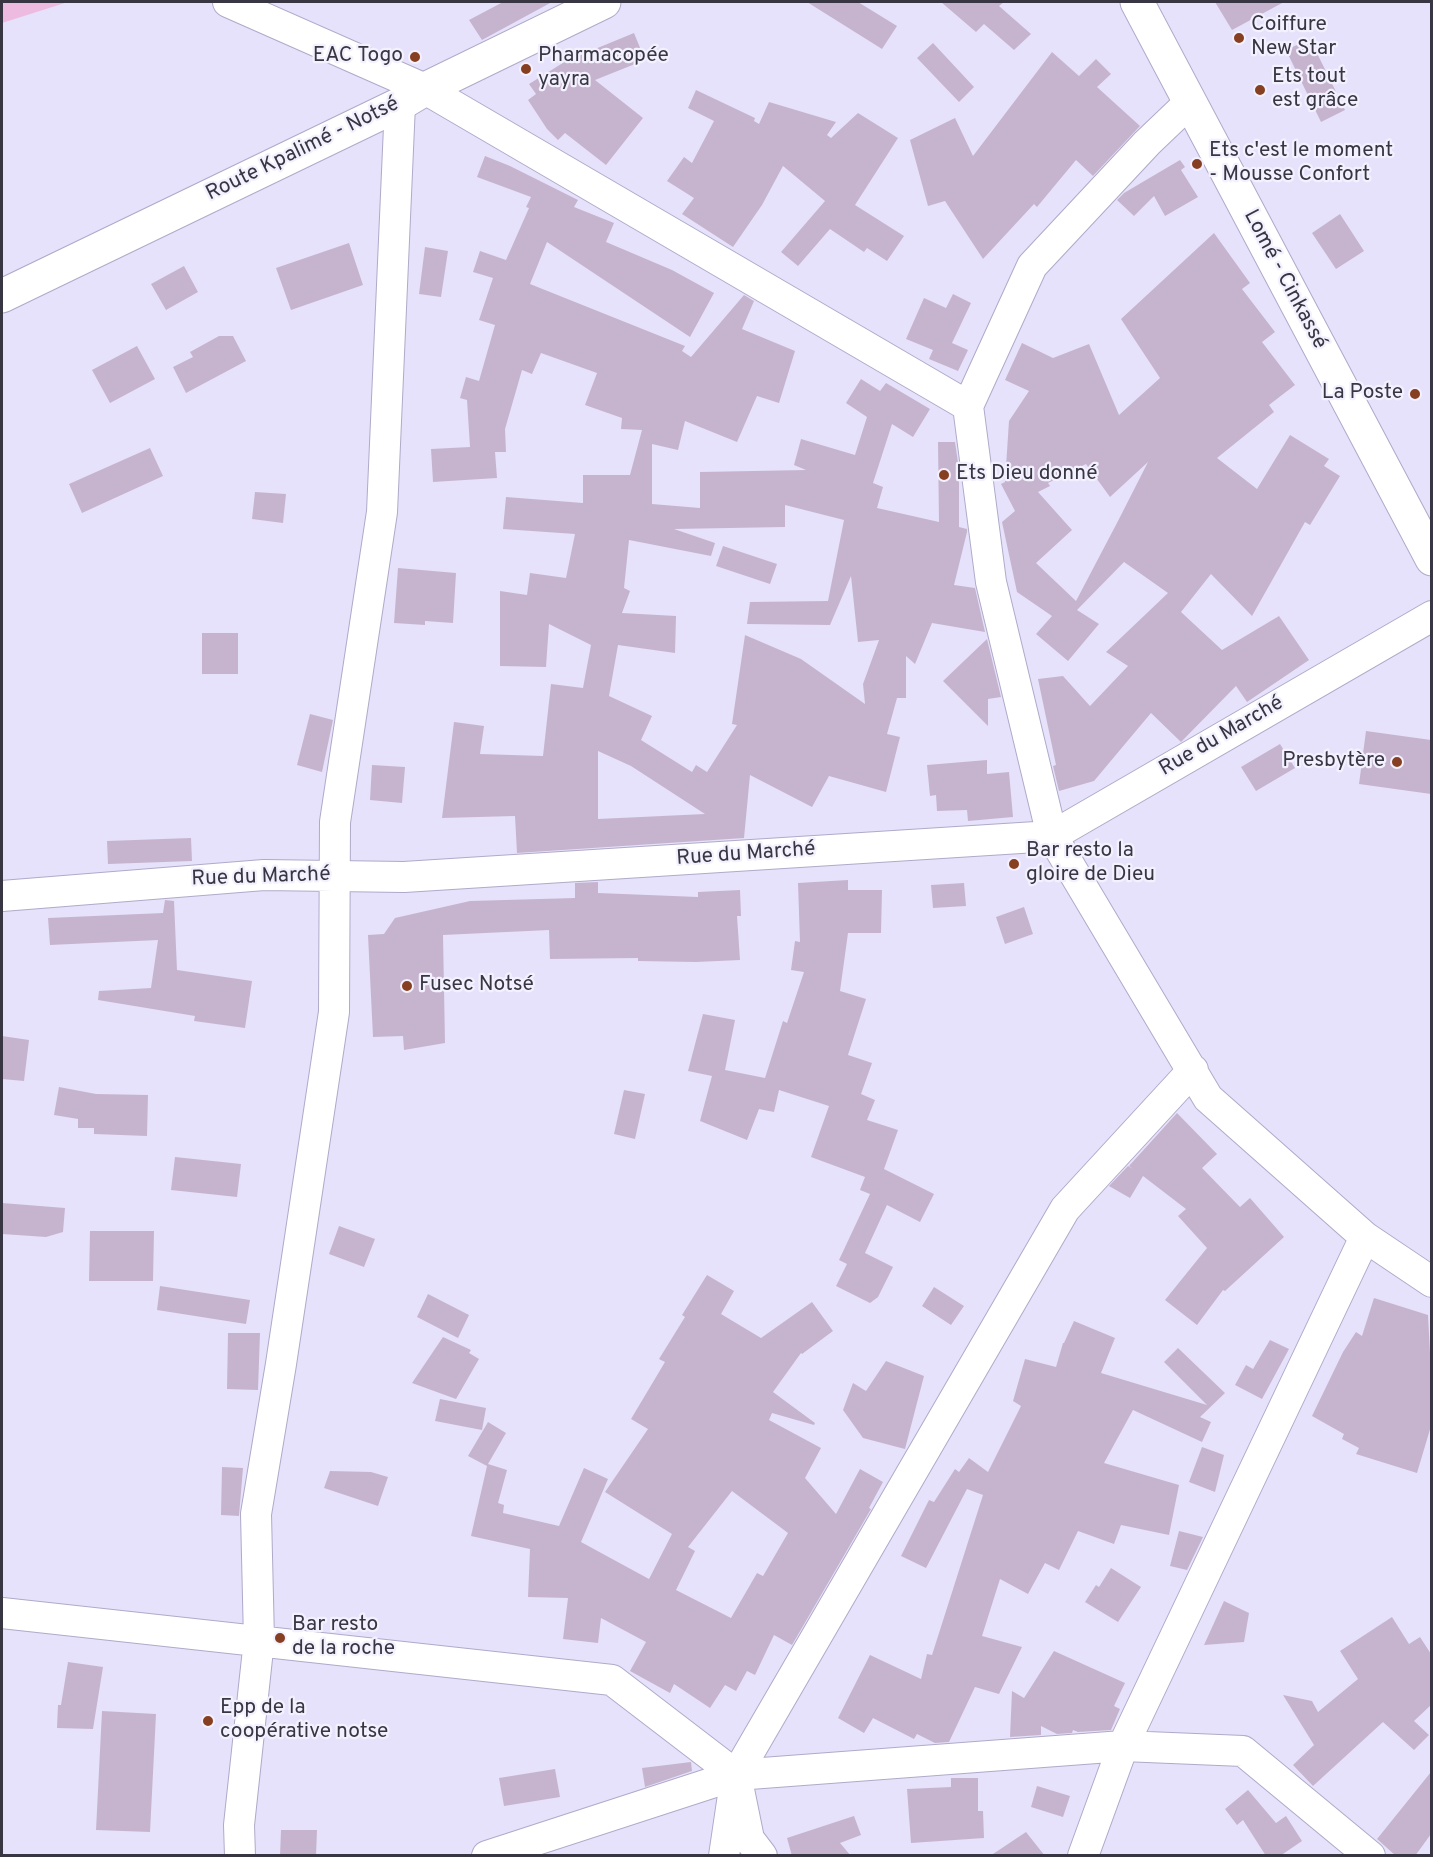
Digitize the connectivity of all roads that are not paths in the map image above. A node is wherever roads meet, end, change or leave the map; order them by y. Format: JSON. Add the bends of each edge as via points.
{"nodes":[{"id":1,"x":228,"y":2,"type":"edge"},
{"id":2,"x":604,"y":2,"type":"edge"},
{"id":3,"x":1137,"y":2,"type":"edge"},
{"id":4,"x":412,"y":97,"type":"junction"},
{"id":5,"x":1190,"y":102,"type":"junction"},
{"id":6,"x":2,"y":296,"type":"edge"},
{"id":7,"x":968,"y":406,"type":"junction"},
{"id":8,"x":1431,"y":559,"type":"edge"},
{"id":9,"x":1431,"y":616,"type":"edge"},
{"id":10,"x":1052,"y":836,"type":"junction"},
{"id":11,"x":335,"y":875,"type":"junction"},
{"id":12,"x":2,"y":896,"type":"edge"},
{"id":13,"x":1193,"y":1070,"type":"junction"},
{"id":14,"x":1365,"y":1237,"type":"junction"},
{"id":15,"x":1431,"y":1282,"type":"edge"},
{"id":16,"x":2,"y":1613,"type":"edge"},
{"id":17,"x":259,"y":1640,"type":"junction"},
{"id":18,"x":1123,"y":1746,"type":"junction"},
{"id":19,"x":736,"y":1775,"type":"junction"},
{"id":20,"x":240,"y":1856,"type":"edge"},
{"id":21,"x":487,"y":1856,"type":"edge"},
{"id":22,"x":724,"y":1856,"type":"edge"},
{"id":23,"x":762,"y":1856,"type":"edge"},
{"id":24,"x":1083,"y":1856,"type":"edge"},
{"id":25,"x":1370,"y":1856,"type":"edge"}],
"edges":[{"from":1,"to":4,"type":"street"},
{"from":2,"to":4,"type":"main road","name":"Route Kpalimé - Notsé"},
{"from":3,"to":5,"type":"main road","name":"Lomé - Cinkassé"},
{"from":4,"to":6,"type":"main road","name":"Route Kpalimé - Notsé"},
{"from":4,"to":7,"type":"street"},
{"from":4,"to":11,"type":"street","via":[[382,512],[335,822]]},
{"from":5,"to":7,"type":"street","via":[[1032,266]]},
{"from":5,"to":8,"type":"main road","name":"Lomé - Cinkassé"},
{"from":7,"to":10,"type":"street","via":[[991,582]]},
{"from":9,"to":10,"type":"street","name":"Rue du Marché"},
{"from":10,"to":11,"type":"street","name":"Rue du Marché","via":[[404,877]]},
{"from":10,"to":13,"type":"street"},
{"from":11,"to":12,"type":"street","name":"Rue du Marché","via":[[264,875]]},
{"from":11,"to":17,"type":"street","via":[[334,1012],[256,1514]]},
{"from":13,"to":14,"type":"street","via":[[1208,1098]]},
{"from":13,"to":19,"type":"street","via":[[1065,1209]]},
{"from":14,"to":15,"type":"street"},
{"from":14,"to":18,"type":"street"},
{"from":16,"to":17,"type":"street"},
{"from":17,"to":19,"type":"street","via":[[612,1680]]},
{"from":17,"to":20,"type":"street","via":[[239,1825]]},
{"from":18,"to":19,"type":"street"},
{"from":18,"to":24,"type":"street"},
{"from":18,"to":25,"type":"street","via":[[1243,1751]]},
{"from":19,"to":21,"type":"street"},
{"from":19,"to":22,"type":"street"},
{"from":19,"to":23,"type":"street","via":[[749,1839]]}]}
